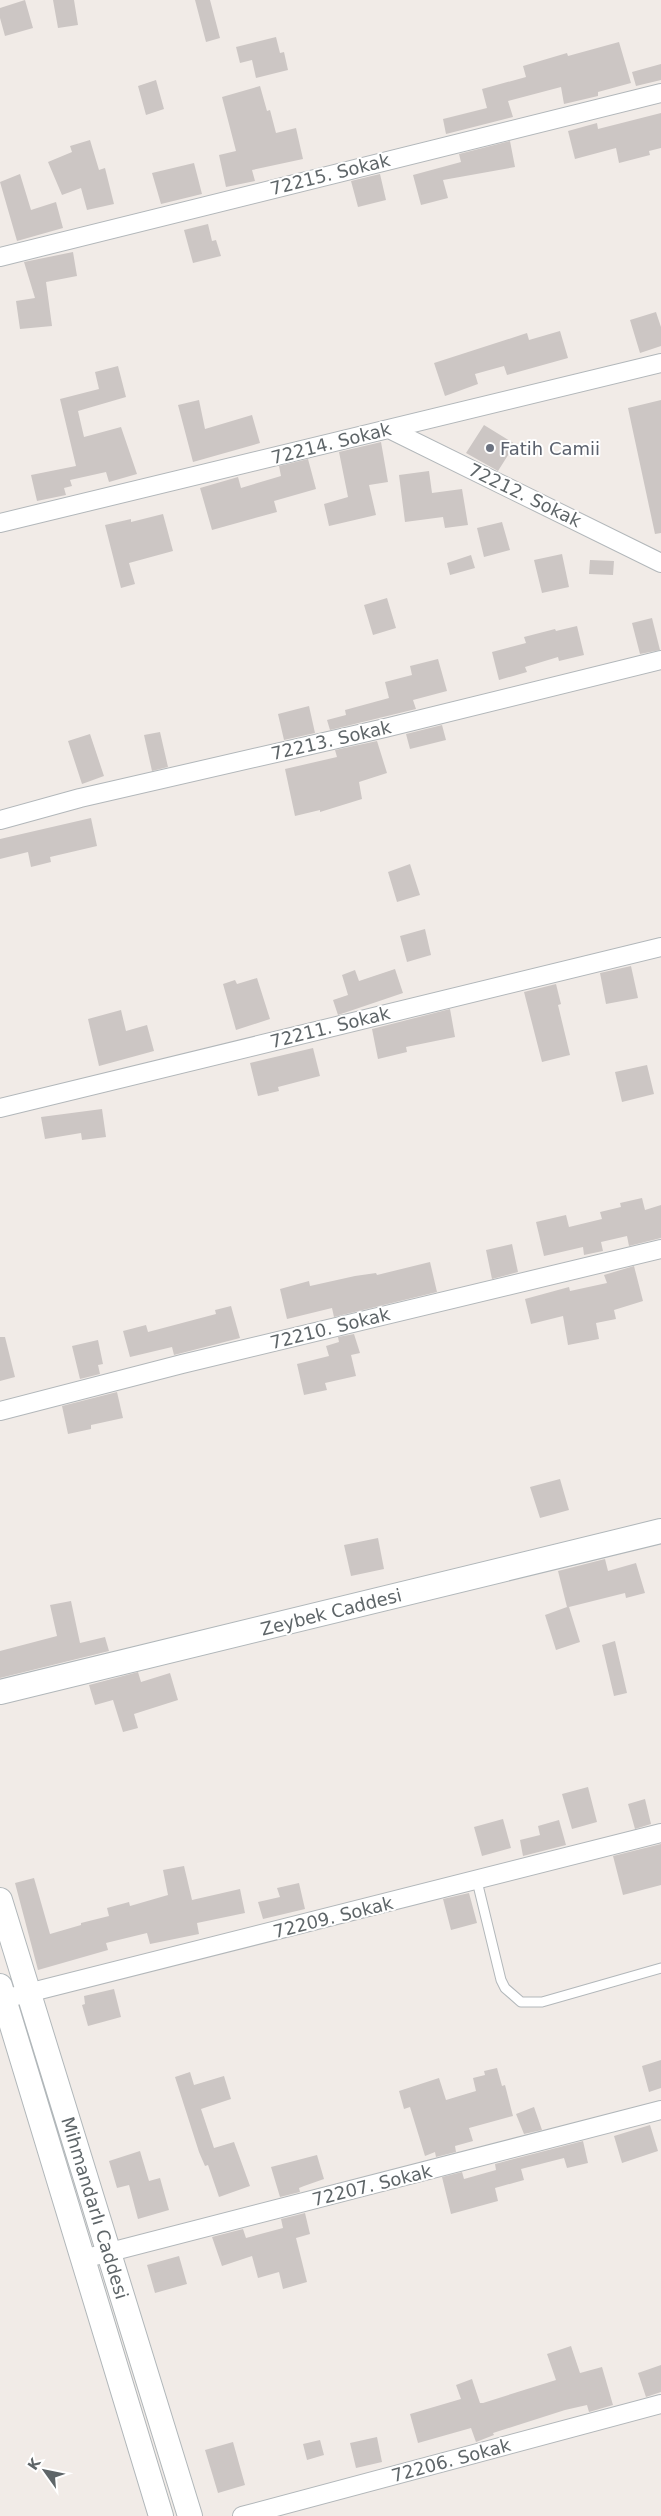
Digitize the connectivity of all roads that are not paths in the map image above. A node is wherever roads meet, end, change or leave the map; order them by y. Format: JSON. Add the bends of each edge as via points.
{"nodes":[{"id":1,"x":661,"y":93,"type":"edge"},
{"id":2,"x":0,"y":257,"type":"edge"},
{"id":3,"x":661,"y":362,"type":"edge"},
{"id":4,"x":389,"y":428,"type":"junction"},
{"id":5,"x":0,"y":522,"type":"edge"},
{"id":6,"x":661,"y":563,"type":"edge"},
{"id":7,"x":661,"y":660,"type":"edge"},
{"id":8,"x":0,"y":820,"type":"edge"},
{"id":9,"x":661,"y":947,"type":"edge"},
{"id":10,"x":0,"y":1108,"type":"edge"},
{"id":11,"x":661,"y":1249,"type":"edge"},
{"id":12,"x":0,"y":1411,"type":"edge"},
{"id":13,"x":661,"y":1531,"type":"edge"},
{"id":14,"x":0,"y":1692,"type":"edge"},
{"id":15,"x":661,"y":1833,"type":"edge"},
{"id":16,"x":477,"y":1881,"type":"junction"},
{"id":17,"x":0,"y":1900,"type":"edge"},
{"id":18,"x":661,"y":1968,"type":"edge"},
{"id":19,"x":2,"y":1993,"type":"edge"},
{"id":20,"x":28,"y":1994,"type":"junction"},
{"id":21,"x":661,"y":2110,"type":"edge"},
{"id":22,"x":110,"y":2252,"type":"junction"},
{"id":23,"x":83,"y":2259,"type":"junction"},
{"id":24,"x":661,"y":2404,"type":"edge"},
{"id":25,"x":161,"y":2516,"type":"edge"},
{"id":26,"x":190,"y":2516,"type":"edge"},
{"id":27,"x":242,"y":2516,"type":"edge"}],
"edges":[{"from":1,"to":2,"type":"street","name":"72215. Sokak"},
{"from":3,"to":4,"type":"street","name":"72214. Sokak"},
{"from":4,"to":5,"type":"street","name":"72214. Sokak"},
{"from":4,"to":6,"type":"street","name":"72212. Sokak"},
{"from":7,"to":8,"type":"street","name":"72213. Sokak","via":[[80,798]]},
{"from":9,"to":10,"type":"street","name":"72211. Sokak"},
{"from":11,"to":12,"type":"street","name":"72210. Sokak"},
{"from":13,"to":14,"type":"street","name":"Zeybek Caddesi"},
{"from":15,"to":16,"type":"street","name":"72209. Sokak"},
{"from":16,"to":18,"type":"lane","via":[[500,1980],[521,2002],[542,2002]]},
{"from":16,"to":20,"type":"street","name":"72209. Sokak"},
{"from":17,"to":20,"type":"street","name":"Mihmandarlı Caddesi"},
{"from":19,"to":20,"type":"street","name":"72209. Sokak"},
{"from":19,"to":23,"type":"street","name":"Mihmandarlı Caddesi"},
{"from":20,"to":22,"type":"street","name":"Mihmandarlı Caddesi"},
{"from":21,"to":22,"type":"street","name":"72207. Sokak"},
{"from":22,"to":23,"type":"street","name":"72207. Sokak"},
{"from":22,"to":26,"type":"street","name":"Mihmandarlı Caddesi"},
{"from":23,"to":25,"type":"street","name":"Mihmandarlı Caddesi"},
{"from":24,"to":27,"type":"street","name":"72206. Sokak"}]}
